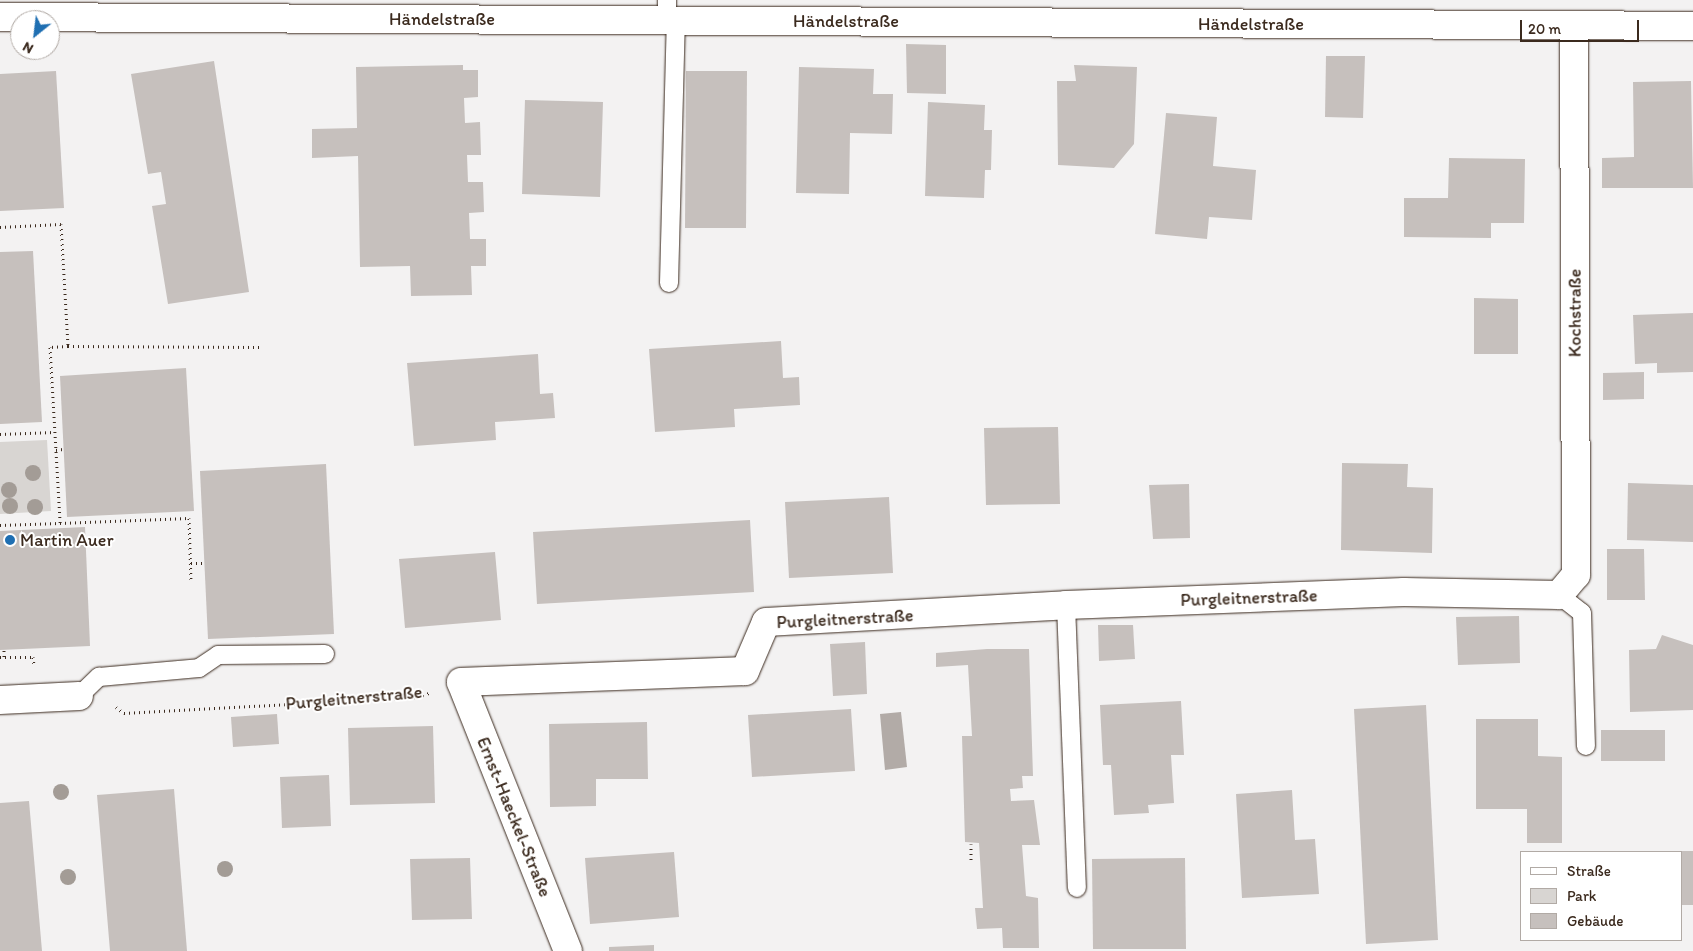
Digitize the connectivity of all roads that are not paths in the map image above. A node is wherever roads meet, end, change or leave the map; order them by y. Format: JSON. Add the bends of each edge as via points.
{"nodes":[{"id":1,"x":670,"y":14,"type":"edge"},
{"id":2,"x":0,"y":17,"type":"edge"},
{"id":3,"x":1574,"y":25,"type":"junction"},
{"id":4,"x":1693,"y":26,"type":"edge"},
{"id":5,"x":669,"y":283,"type":"dead end"},
{"id":6,"x":1559,"y":595,"type":"junction"},
{"id":7,"x":1066,"y":605,"type":"junction"},
{"id":8,"x":325,"y":654,"type":"dead end"},
{"id":9,"x":461,"y":682,"type":"joint"},
{"id":10,"x":79,"y":696,"type":"joint"},
{"id":11,"x":0,"y":700,"type":"edge"},
{"id":12,"x":1586,"y":746,"type":"dead end"},
{"id":13,"x":1077,"y":888,"type":"dead end"},
{"id":14,"x":568,"y":951,"type":"edge"}],
"edges":[{"from":1,"to":2,"type":"street","name":"Händelstraße"},
{"from":1,"to":3,"type":"street","name":"Händelstraße"},
{"from":1,"to":5,"type":"lane"},
{"from":3,"to":4,"type":"street","name":"Händelstraße"},
{"from":3,"to":6,"type":"street","name":"Kochstraße","via":[[1576,575]]},
{"from":6,"to":7,"type":"street","name":"Purgleitnerstraße","via":[[1404,592]]},
{"from":6,"to":12,"type":"lane","via":[[1582,613]]},
{"from":7,"to":9,"type":"street","name":"Purgleitnerstraße","via":[[766,622],[745,671]]},
{"from":7,"to":13,"type":"lane"},
{"from":8,"to":10,"type":"lane","via":[[218,655],[199,668],[99,677]]},
{"from":9,"to":14,"type":"street","name":"Ernst-Haeckel-Straße"},
{"from":10,"to":11,"type":"street"}]}
